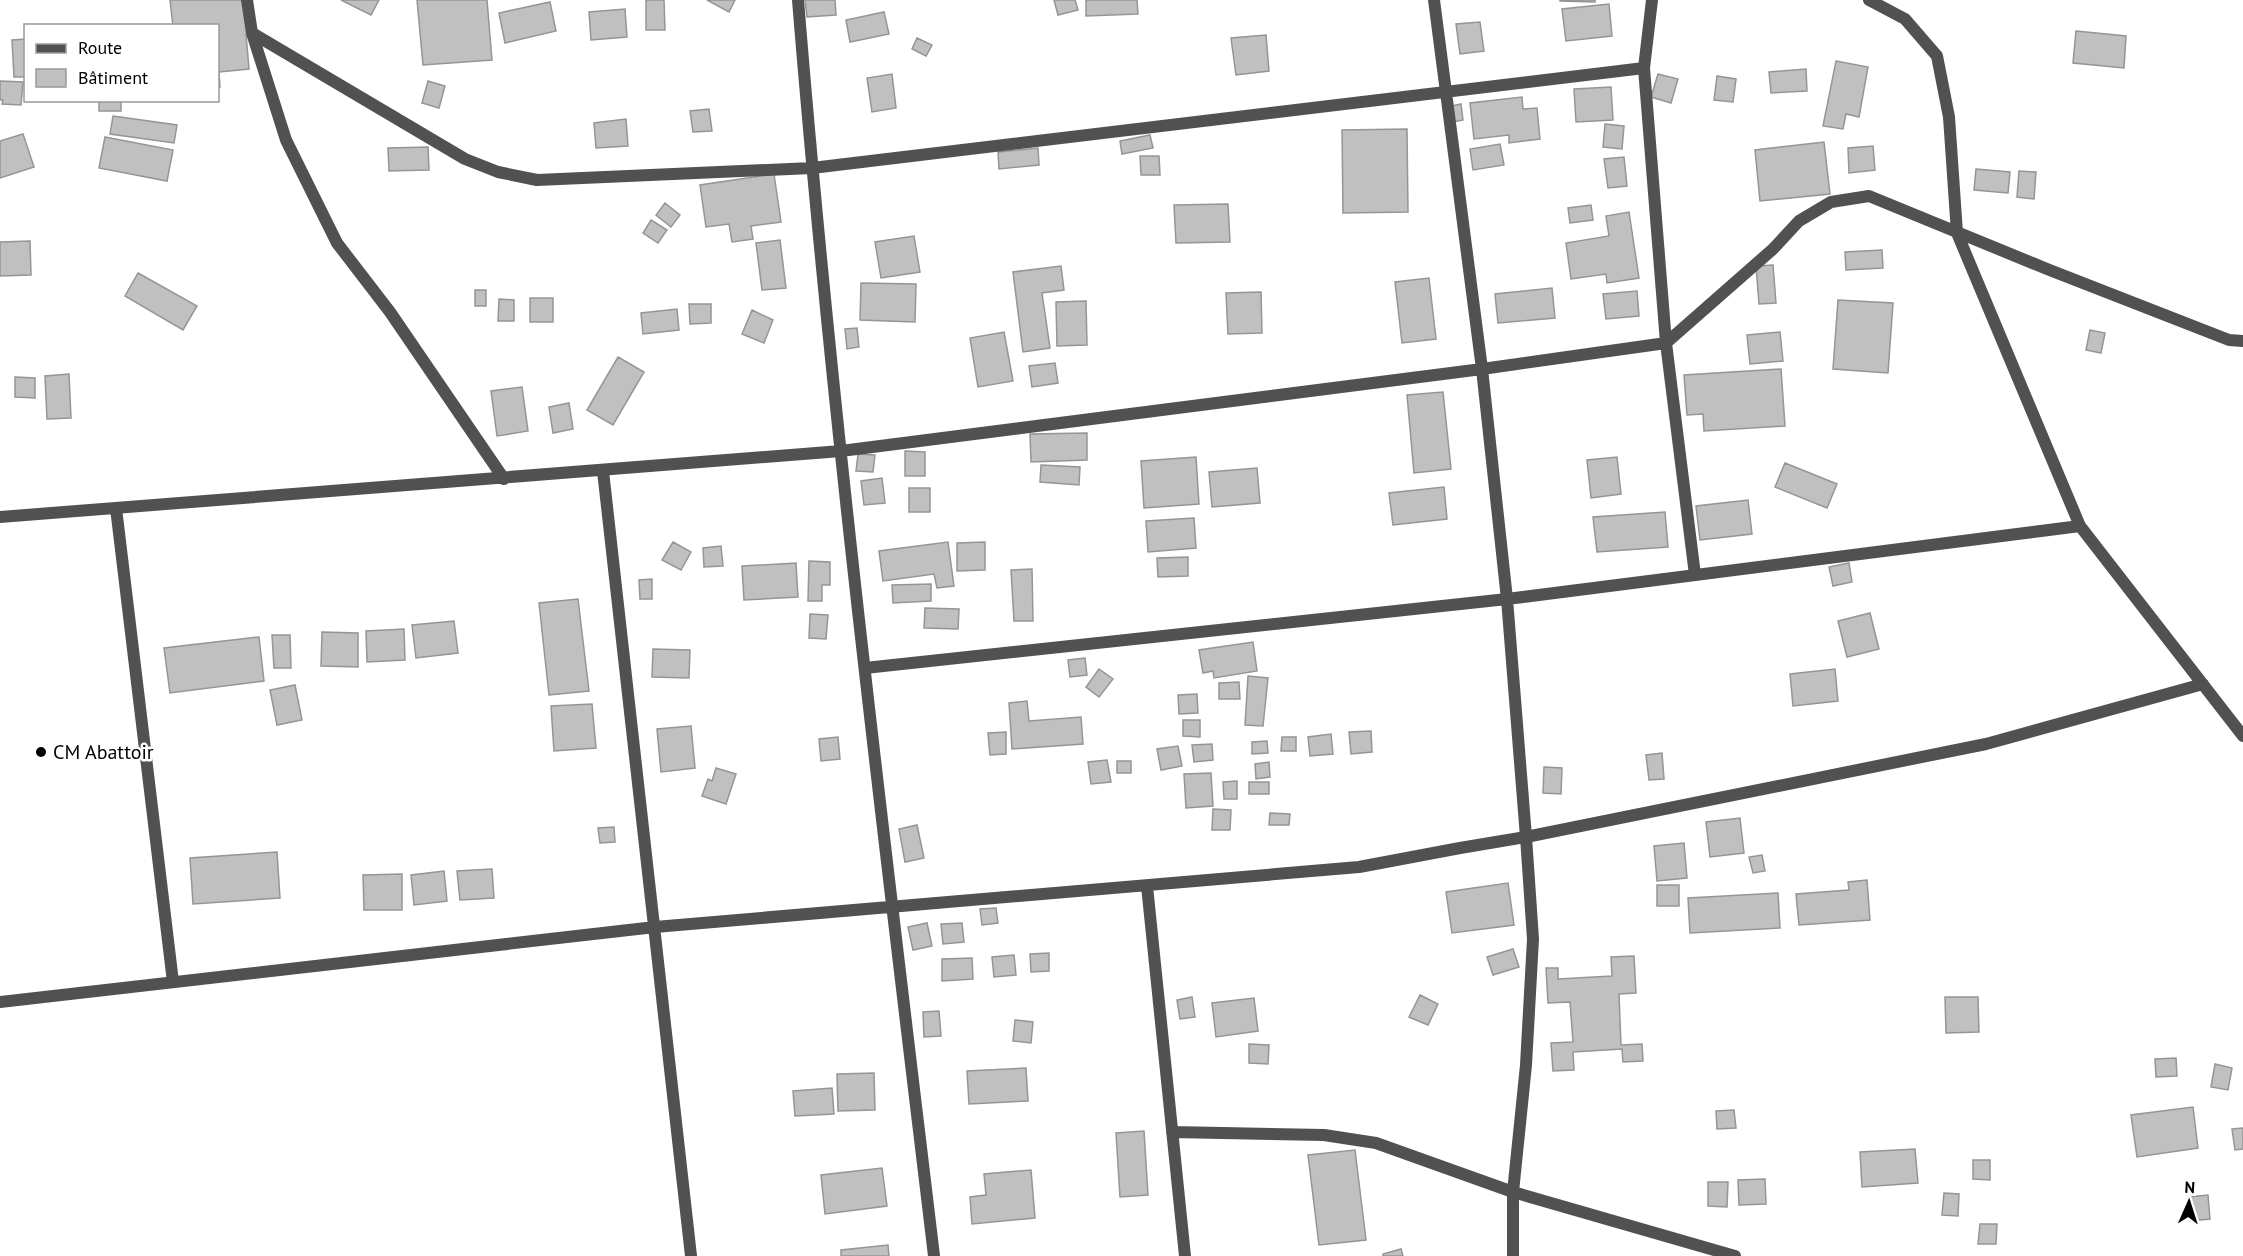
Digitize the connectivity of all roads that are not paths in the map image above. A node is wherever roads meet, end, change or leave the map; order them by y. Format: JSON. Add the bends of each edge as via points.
{"nodes":[{"id":1,"x":247,"y":0,"type":"edge"},
{"id":2,"x":798,"y":0,"type":"edge"},
{"id":3,"x":1434,"y":0,"type":"edge"},
{"id":4,"x":1652,"y":0,"type":"edge"},
{"id":5,"x":1869,"y":0,"type":"edge"},
{"id":6,"x":252,"y":33,"type":"junction"},
{"id":7,"x":1644,"y":68,"type":"junction"},
{"id":8,"x":1446,"y":91,"type":"junction"},
{"id":9,"x":812,"y":168,"type":"junction"},
{"id":10,"x":1957,"y":233,"type":"junction"},
{"id":11,"x":2243,"y":341,"type":"edge"},
{"id":12,"x":1666,"y":344,"type":"junction"},
{"id":13,"x":1482,"y":369,"type":"junction"},
{"id":14,"x":841,"y":451,"type":"junction"},
{"id":15,"x":603,"y":471,"type":"junction"},
{"id":16,"x":504,"y":479,"type":"junction"},
{"id":17,"x":116,"y":508,"type":"junction"},
{"id":18,"x":0,"y":517,"type":"edge"},
{"id":19,"x":2080,"y":526,"type":"junction"},
{"id":20,"x":1695,"y":575,"type":"junction"},
{"id":21,"x":1507,"y":599,"type":"junction"},
{"id":22,"x":866,"y":668,"type":"junction"},
{"id":23,"x":2203,"y":684,"type":"junction"},
{"id":24,"x":2243,"y":736,"type":"edge"},
{"id":25,"x":1526,"y":837,"type":"junction"},
{"id":26,"x":1147,"y":886,"type":"junction"},
{"id":27,"x":892,"y":906,"type":"junction"},
{"id":28,"x":655,"y":927,"type":"junction"},
{"id":29,"x":173,"y":982,"type":"junction"},
{"id":30,"x":0,"y":1002,"type":"edge"},
{"id":31,"x":1172,"y":1132,"type":"junction"},
{"id":32,"x":1514,"y":1192,"type":"junction"},
{"id":33,"x":691,"y":1256,"type":"edge"},
{"id":34,"x":934,"y":1256,"type":"edge"},
{"id":35,"x":1185,"y":1256,"type":"edge"},
{"id":36,"x":1513,"y":1256,"type":"edge"},
{"id":37,"x":1735,"y":1256,"type":"edge"}],
"edges":[{"from":1,"to":6,"type":"street"},
{"from":2,"to":9,"type":"street"},
{"from":3,"to":8,"type":"street"},
{"from":4,"to":7,"type":"street"},
{"from":5,"to":10,"type":"street","via":[[1905,19],[1937,56],[1949,117]]},
{"from":6,"to":9,"type":"street","via":[[465,159],[498,172],[537,180]]},
{"from":6,"to":16,"type":"street","via":[[286,140],[337,243],[390,312]]},
{"from":7,"to":8,"type":"street"},
{"from":7,"to":12,"type":"street"},
{"from":8,"to":9,"type":"street"},
{"from":8,"to":13,"type":"street"},
{"from":9,"to":14,"type":"street"},
{"from":10,"to":11,"type":"street","via":[[2229,340]]},
{"from":10,"to":12,"type":"street","via":[[1869,196],[1831,202],[1799,220],[1773,249]]},
{"from":10,"to":19,"type":"street"},
{"from":12,"to":13,"type":"street"},
{"from":12,"to":20,"type":"street"},
{"from":13,"to":14,"type":"street"},
{"from":13,"to":21,"type":"street"},
{"from":14,"to":15,"type":"street"},
{"from":14,"to":22,"type":"street"},
{"from":15,"to":16,"type":"street"},
{"from":15,"to":28,"type":"street"},
{"from":16,"to":17,"type":"street"},
{"from":17,"to":18,"type":"street"},
{"from":17,"to":29,"type":"street"},
{"from":19,"to":20,"type":"street"},
{"from":19,"to":23,"type":"street"},
{"from":20,"to":21,"type":"street"},
{"from":21,"to":22,"type":"street"},
{"from":21,"to":25,"type":"street"},
{"from":22,"to":27,"type":"street"},
{"from":23,"to":24,"type":"street"},
{"from":23,"to":25,"type":"street","via":[[1986,744]]},
{"from":25,"to":26,"type":"street","via":[[1359,867]]},
{"from":25,"to":32,"type":"street","via":[[1533,939]]},
{"from":26,"to":27,"type":"street"},
{"from":26,"to":31,"type":"street"},
{"from":27,"to":28,"type":"street"},
{"from":27,"to":34,"type":"street"},
{"from":28,"to":29,"type":"street"},
{"from":28,"to":33,"type":"street"},
{"from":29,"to":30,"type":"street"},
{"from":31,"to":32,"type":"street","via":[[1351,1138],[1376,1143]]},
{"from":31,"to":35,"type":"street"},
{"from":32,"to":36,"type":"street"},
{"from":32,"to":37,"type":"street"}]}
